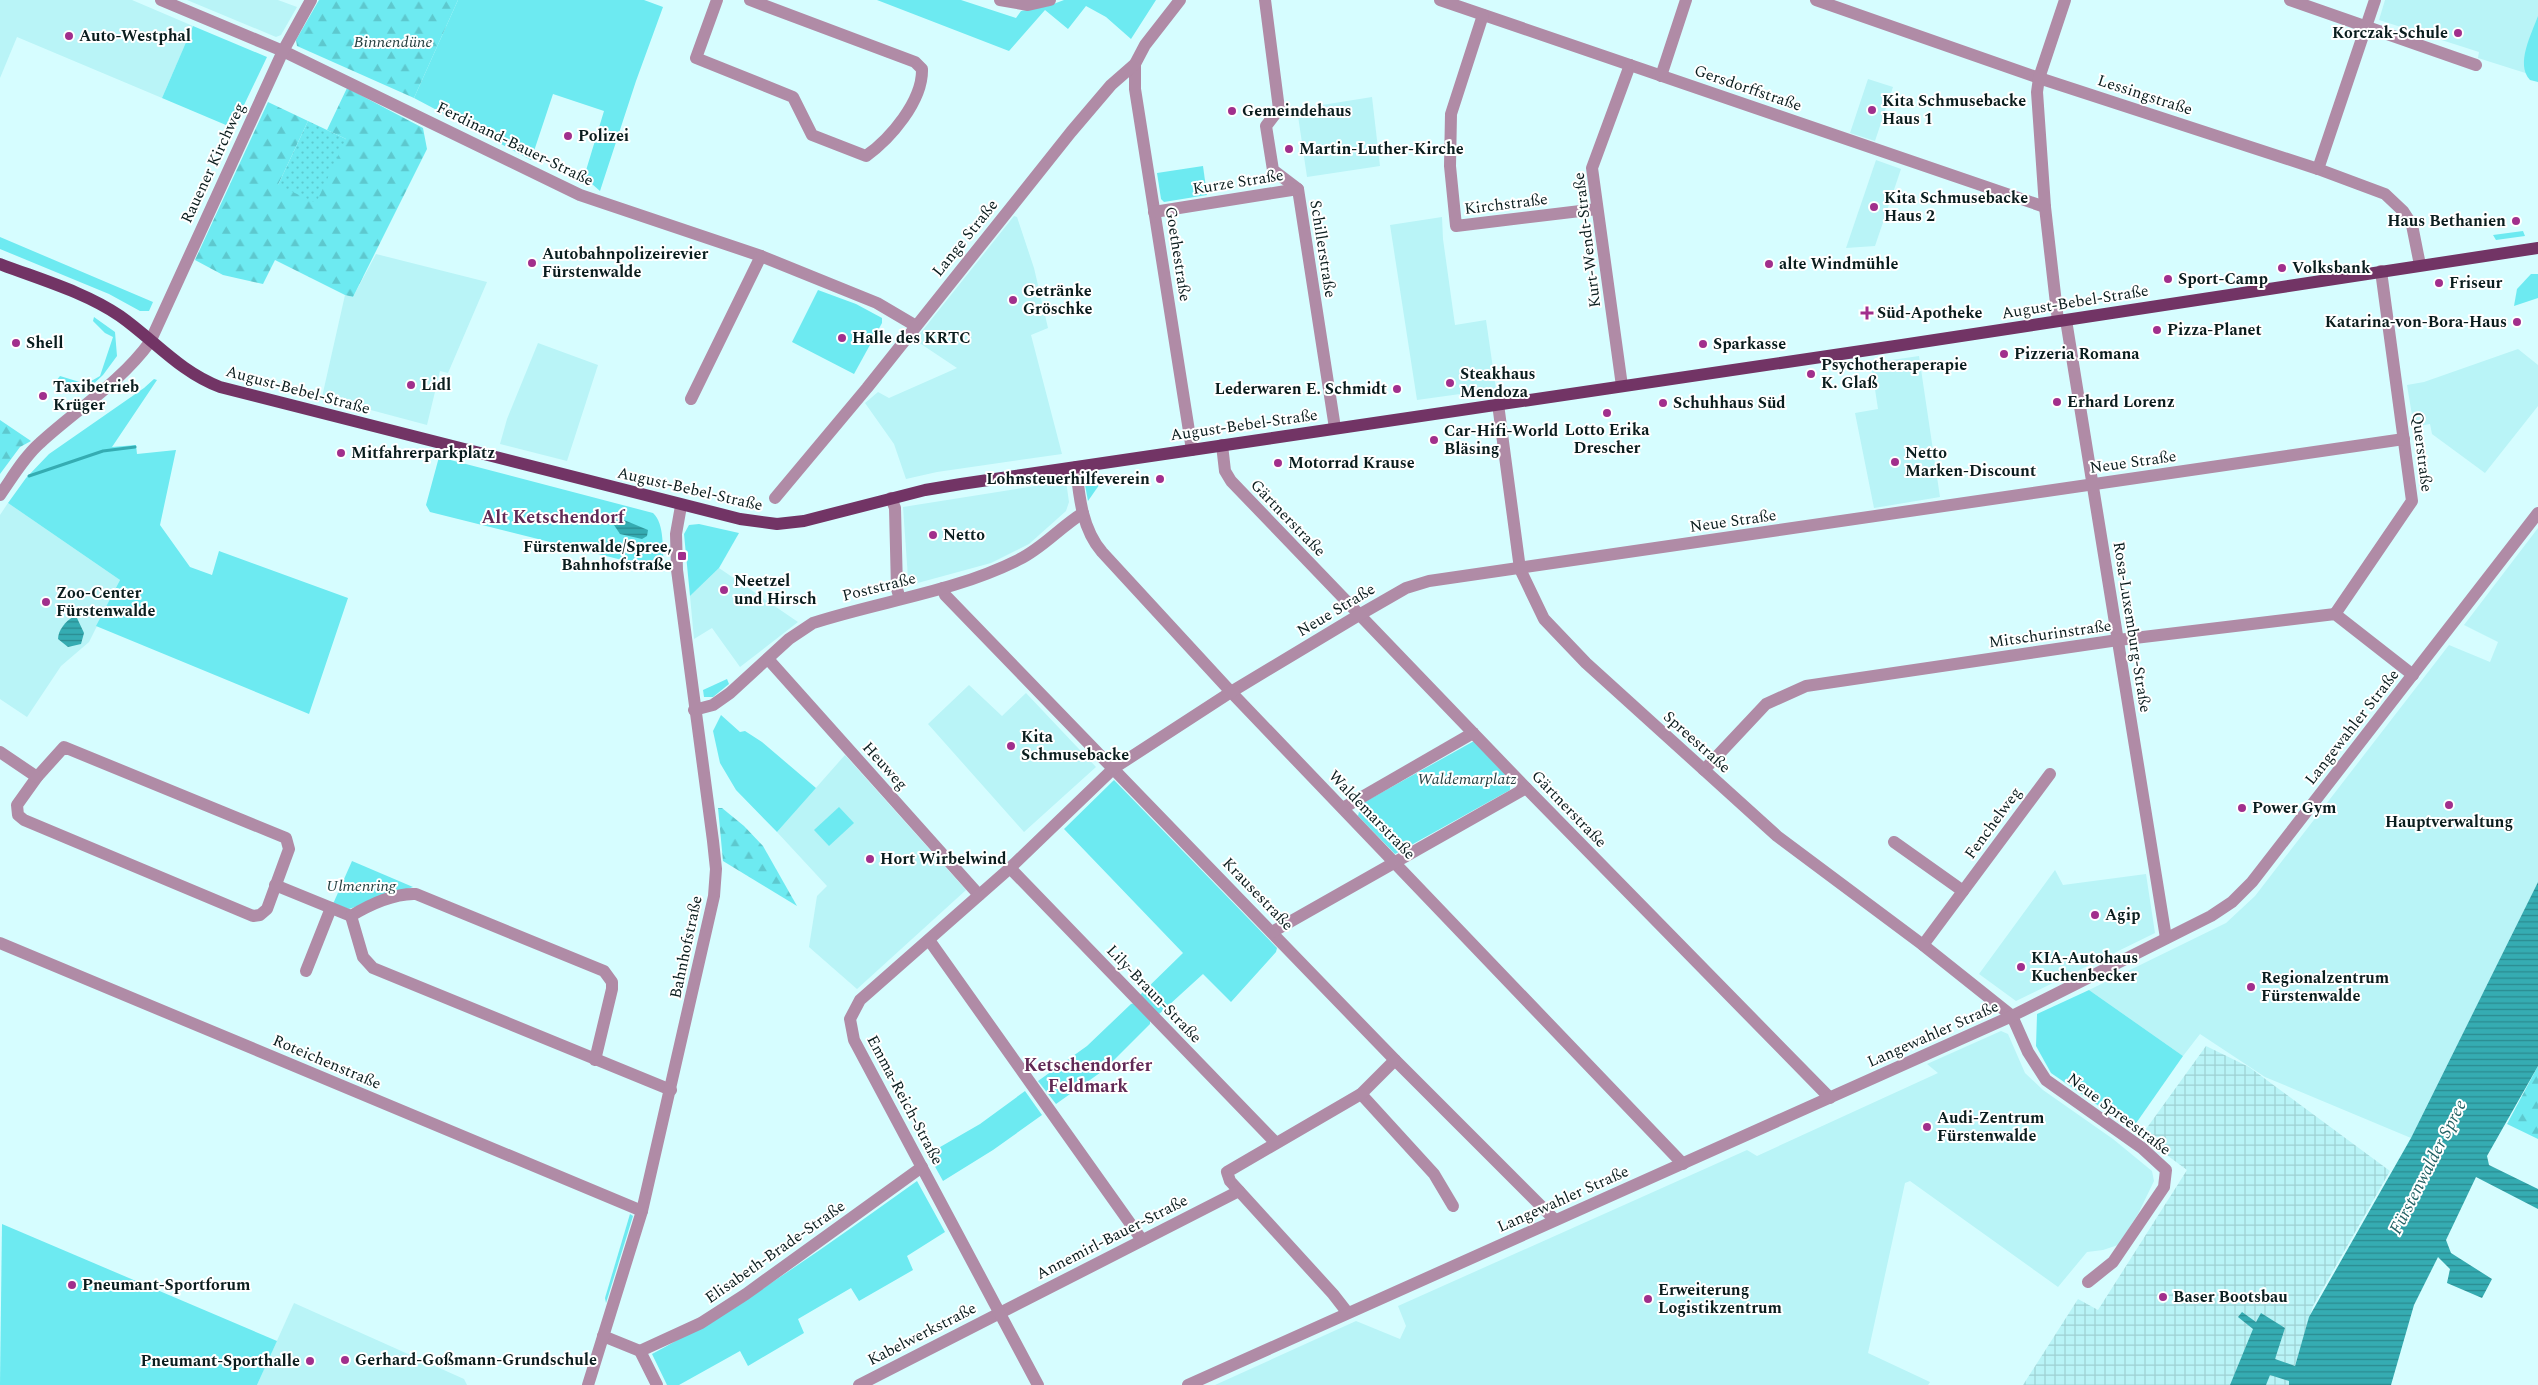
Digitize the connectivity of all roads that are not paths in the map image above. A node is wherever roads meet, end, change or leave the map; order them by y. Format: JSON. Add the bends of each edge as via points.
{"nodes":[{"id":1,"x":161,"y":0,"type":"edge"},
{"id":2,"x":311,"y":0,"type":"edge"},
{"id":3,"x":718,"y":0,"type":"edge"},
{"id":4,"x":750,"y":0,"type":"edge"},
{"id":5,"x":1000,"y":0,"type":"edge"},
{"id":6,"x":1050,"y":0,"type":"edge"},
{"id":7,"x":1180,"y":0,"type":"edge"},
{"id":8,"x":1265,"y":0,"type":"edge"},
{"id":9,"x":1440,"y":0,"type":"edge"},
{"id":10,"x":1686,"y":0,"type":"edge"},
{"id":11,"x":1816,"y":0,"type":"edge"},
{"id":12,"x":2066,"y":0,"type":"edge"},
{"id":13,"x":2290,"y":0,"type":"edge"},
{"id":14,"x":2375,"y":0,"type":"edge"},
{"id":15,"x":1483,"y":15,"type":"junction"},
{"id":16,"x":2366,"y":27,"type":"junction"},
{"id":17,"x":283,"y":51,"type":"junction"},
{"id":18,"x":1135,"y":64,"type":"junction"},
{"id":19,"x":1630,"y":65,"type":"junction"},
{"id":20,"x":2476,"y":65,"type":"dead end"},
{"id":21,"x":1661,"y":76,"type":"junction"},
{"id":22,"x":2039,"y":78,"type":"junction"},
{"id":23,"x":2318,"y":169,"type":"junction"},
{"id":24,"x":1298,"y":190,"type":"junction"},
{"id":25,"x":2045,"y":207,"type":"junction"},
{"id":26,"x":1597,"y":209,"type":"junction"},
{"id":27,"x":1154,"y":212,"type":"junction"},
{"id":28,"x":2538,"y":248,"type":"edge"},
{"id":29,"x":761,"y":256,"type":"junction"},
{"id":30,"x":0,"y":264,"type":"edge"},
{"id":31,"x":2420,"y":266,"type":"junction"},
{"id":32,"x":2381,"y":271,"type":"junction"},
{"id":33,"x":2062,"y":320,"type":"junction"},
{"id":34,"x":916,"y":326,"type":"junction"},
{"id":35,"x":150,"y":342,"type":"junction"},
{"id":36,"x":1622,"y":386,"type":"junction"},
{"id":37,"x":691,"y":400,"type":"dead end"},
{"id":38,"x":1498,"y":404,"type":"junction"},
{"id":39,"x":1335,"y":428,"type":"junction"},
{"id":40,"x":2404,"y":439,"type":"junction"},
{"id":41,"x":1222,"y":445,"type":"junction"},
{"id":42,"x":1192,"y":450,"type":"junction"},
{"id":43,"x":1076,"y":466,"type":"junction"},
{"id":44,"x":2092,"y":485,"type":"junction"},
{"id":45,"x":0,"y":495,"type":"edge"},
{"id":46,"x":775,"y":498,"type":"dead end"},
{"id":47,"x":891,"y":498,"type":"junction"},
{"id":48,"x":681,"y":506,"type":"junction"},
{"id":49,"x":1083,"y":513,"type":"junction"},
{"id":50,"x":2538,"y":513,"type":"edge"},
{"id":51,"x":1520,"y":569,"type":"junction"},
{"id":52,"x":943,"y":588,"type":"junction"},
{"id":53,"x":900,"y":599,"type":"junction"},
{"id":54,"x":2335,"y":614,"type":"junction"},
{"id":55,"x":1359,"y":615,"type":"junction"},
{"id":56,"x":2118,"y":640,"type":"junction"},
{"id":57,"x":768,"y":659,"type":"junction"},
{"id":58,"x":2413,"y":675,"type":"junction"},
{"id":59,"x":1231,"y":692,"type":"junction"},
{"id":60,"x":694,"y":710,"type":"junction"},
{"id":61,"x":1474,"y":733,"type":"junction"},
{"id":62,"x":0,"y":752,"type":"edge"},
{"id":63,"x":1114,"y":768,"type":"junction"},
{"id":64,"x":1704,"y":770,"type":"junction"},
{"id":65,"x":2050,"y":774,"type":"dead end"},
{"id":66,"x":37,"y":777,"type":"junction"},
{"id":67,"x":1526,"y":788,"type":"junction"},
{"id":68,"x":1343,"y":808,"type":"junction"},
{"id":69,"x":1894,"y":842,"type":"dead end"},
{"id":70,"x":1395,"y":861,"type":"junction"},
{"id":71,"x":1010,"y":868,"type":"junction"},
{"id":72,"x":276,"y":885,"type":"junction"},
{"id":73,"x":1963,"y":892,"type":"junction"},
{"id":74,"x":979,"y":895,"type":"junction"},
{"id":75,"x":331,"y":908,"type":"junction"},
{"id":76,"x":351,"y":916,"type":"junction"},
{"id":77,"x":1272,"y":932,"type":"junction"},
{"id":78,"x":2166,"y":938,"type":"junction"},
{"id":79,"x":929,"y":940,"type":"junction"},
{"id":80,"x":0,"y":943,"type":"edge"},
{"id":81,"x":1923,"y":945,"type":"junction"},
{"id":82,"x":306,"y":970,"type":"dead end"},
{"id":83,"x":2012,"y":1016,"type":"junction"},
{"id":84,"x":594,"y":1060,"type":"junction"},
{"id":85,"x":1395,"y":1060,"type":"junction"},
{"id":86,"x":671,"y":1090,"type":"junction"},
{"id":87,"x":1362,"y":1094,"type":"junction"},
{"id":88,"x":1830,"y":1098,"type":"junction"},
{"id":89,"x":1276,"y":1142,"type":"junction"},
{"id":90,"x":1684,"y":1164,"type":"junction"},
{"id":91,"x":922,"y":1167,"type":"junction"},
{"id":92,"x":1239,"y":1191,"type":"junction"},
{"id":93,"x":1453,"y":1206,"type":"dead end"},
{"id":94,"x":642,"y":1211,"type":"junction"},
{"id":95,"x":1555,"y":1220,"type":"junction"},
{"id":96,"x":1142,"y":1240,"type":"junction"},
{"id":97,"x":2088,"y":1282,"type":"dead end"},
{"id":98,"x":1000,"y":1312,"type":"junction"},
{"id":99,"x":1347,"y":1312,"type":"junction"},
{"id":100,"x":603,"y":1336,"type":"junction"},
{"id":101,"x":640,"y":1351,"type":"junction"},
{"id":102,"x":588,"y":1385,"type":"edge"},
{"id":103,"x":656,"y":1385,"type":"edge"},
{"id":104,"x":859,"y":1385,"type":"edge"},
{"id":105,"x":1038,"y":1385,"type":"edge"},
{"id":106,"x":1188,"y":1385,"type":"edge"}],
"edges":[{"from":1,"to":17,"type":"street","name":"Ferdinand-Bauer-Straße"},
{"from":2,"to":17,"type":"street","name":"Rauener Kirchweg"},
{"from":3,"to":4,"type":"street","via":[[696,58],[793,96],[812,135],[866,156],[883,144],[906,114],[922,79],[922,69],[916,62]]},
{"from":5,"to":6,"type":"street","via":[[1028,5]]},
{"from":7,"to":18,"type":"street","name":"Lange Straße","via":[[1145,45]]},
{"from":8,"to":24,"type":"street","name":"Schillerstraße","via":[[1279,109],[1266,126],[1273,170]]},
{"from":9,"to":15,"type":"street","name":"Gersdorffstraße"},
{"from":10,"to":21,"type":"street"},
{"from":11,"to":22,"type":"street","name":"Lessingstraße"},
{"from":12,"to":22,"type":"street","name":"Rosa-Luxemburg-Straße"},
{"from":13,"to":16,"type":"street"},
{"from":14,"to":16,"type":"street"},
{"from":15,"to":19,"type":"street","name":"Gersdorffstraße"},
{"from":15,"to":26,"type":"street","name":"Kirchstraße","via":[[1450,114],[1450,166],[1456,226]]},
{"from":16,"to":20,"type":"street"},
{"from":16,"to":23,"type":"street"},
{"from":17,"to":29,"type":"street","name":"Ferdinand-Bauer-Straße","via":[[580,195]]},
{"from":17,"to":35,"type":"street","name":"Rauener Kirchweg"},
{"from":18,"to":27,"type":"street","name":"Goethestraße","via":[[1135,89]]},
{"from":18,"to":34,"type":"street","name":"Lange Straße","via":[[1111,85],[1076,125]]},
{"from":19,"to":21,"type":"street","name":"Gersdorffstraße"},
{"from":19,"to":26,"type":"street","name":"Kurt-Wendt-Straße","via":[[1592,168]]},
{"from":21,"to":25,"type":"street","name":"Gersdorffstraße"},
{"from":22,"to":23,"type":"street","name":"Lessingstraße"},
{"from":22,"to":25,"type":"street","name":"Rosa-Luxemburg-Straße","via":[[2037,92]]},
{"from":23,"to":31,"type":"street","name":"Lessingstraße","via":[[2385,194],[2395,201],[2412,225]]},
{"from":24,"to":27,"type":"street","name":"Kurze Straße"},
{"from":24,"to":39,"type":"street","name":"Schillerstraße"},
{"from":25,"to":33,"type":"street","name":"Rosa-Luxemburg-Straße"},
{"from":26,"to":36,"type":"street","name":"Kurt-Wendt-Straße"},
{"from":27,"to":42,"type":"street","name":"Goethestraße"},
{"from":28,"to":31,"type":"main road","name":"August-Bebel-Straße"},
{"from":29,"to":34,"type":"street","name":"Ferdinand-Bauer-Straße","via":[[877,303]]},
{"from":29,"to":37,"type":"street"},
{"from":30,"to":35,"type":"main road","name":"August-Bebel-Straße","via":[[96,303],[119,316]]},
{"from":31,"to":32,"type":"main road","name":"August-Bebel-Straße"},
{"from":32,"to":33,"type":"main road","name":"August-Bebel-Straße"},
{"from":32,"to":40,"type":"street","name":"Querstraße"},
{"from":33,"to":36,"type":"main road","name":"August-Bebel-Straße"},
{"from":33,"to":44,"type":"street","name":"Rosa-Luxemburg-Straße"},
{"from":34,"to":46,"type":"street","name":"Lange Straße"},
{"from":35,"to":45,"type":"street","name":"Rauener Kirchweg","via":[[94,400],[38,445]]},
{"from":35,"to":48,"type":"main road","name":"August-Bebel-Straße","via":[[182,367],[220,387],[428,438]]},
{"from":36,"to":38,"type":"main road","name":"August-Bebel-Straße"},
{"from":38,"to":39,"type":"main road","name":"August-Bebel-Straße"},
{"from":38,"to":51,"type":"street","name":"Spreestraße"},
{"from":39,"to":41,"type":"main road","name":"August-Bebel-Straße"},
{"from":40,"to":44,"type":"street","name":"Neue Straße"},
{"from":40,"to":54,"type":"street","name":"Querstraße","via":[[2412,500]]},
{"from":41,"to":42,"type":"main road","name":"August-Bebel-Straße"},
{"from":41,"to":55,"type":"street","name":"Gärtnerstraße","via":[[1231,482]]},
{"from":42,"to":43,"type":"main road","name":"August-Bebel-Straße"},
{"from":43,"to":47,"type":"main road","name":"August-Bebel-Straße"},
{"from":43,"to":49,"type":"street","name":"Waldemarstraße"},
{"from":44,"to":51,"type":"street","name":"Neue Straße"},
{"from":44,"to":56,"type":"street","name":"Rosa-Luxemburg-Straße"},
{"from":47,"to":48,"type":"main road","name":"August-Bebel-Straße","via":[[804,521],[777,524]]},
{"from":47,"to":53,"type":"street","via":[[895,508]]},
{"from":48,"to":60,"type":"street","name":"Bahnhofstraße","via":[[676,534],[676,563]]},
{"from":49,"to":52,"type":"street","name":"Poststraße","via":[[1034,552]]},
{"from":49,"to":59,"type":"street","name":"Waldemarstraße","via":[[1090,536],[1098,548]]},
{"from":50,"to":58,"type":"street","name":"Langewahler Straße"},
{"from":51,"to":55,"type":"street","name":"Neue Straße","via":[[1406,588]]},
{"from":51,"to":64,"type":"street","name":"Spreestraße","via":[[1544,619],[1586,663]]},
{"from":52,"to":53,"type":"street","name":"Poststraße"},
{"from":52,"to":63,"type":"street","name":"Krausestraße","via":[[945,595]]},
{"from":53,"to":57,"type":"street","name":"Poststraße","via":[[813,623],[790,638]]},
{"from":54,"to":56,"type":"street","name":"Mitschurinstraße"},
{"from":54,"to":58,"type":"street"},
{"from":55,"to":59,"type":"street","name":"Neue Straße"},
{"from":55,"to":61,"type":"street","name":"Gärtnerstraße"},
{"from":56,"to":64,"type":"street","name":"Mitschurinstraße","via":[[1806,686],[1766,704]]},
{"from":56,"to":78,"type":"street","name":"Rosa-Luxemburg-Straße"},
{"from":57,"to":60,"type":"street","name":"Poststraße","via":[[713,705]]},
{"from":57,"to":74,"type":"street","name":"Heuweg"},
{"from":58,"to":78,"type":"street","name":"Langewahler Straße","via":[[2252,882],[2232,902],[2211,916]]},
{"from":59,"to":63,"type":"street","name":"Neue Straße"},
{"from":59,"to":68,"type":"street","name":"Waldemarstraße"},
{"from":60,"to":86,"type":"street","name":"Bahnhofstraße","via":[[716,869],[714,896]]},
{"from":61,"to":67,"type":"street","name":"Gärtnerstraße"},
{"from":61,"to":68,"type":"street"},
{"from":62,"to":66,"type":"street"},
{"from":63,"to":71,"type":"street","name":"Emma-Reich-Straße"},
{"from":63,"to":77,"type":"street","name":"Krausestraße"},
{"from":64,"to":81,"type":"street","name":"Spreestraße","via":[[1777,836]]},
{"from":65,"to":73,"type":"street","name":"Fenchelweg"},
{"from":66,"to":72,"type":"street","via":[[64,746],[286,838],[290,849]]},
{"from":66,"to":72,"type":"street","via":[[17,805],[18,815],[24,820],[253,916],[267,909]]},
{"from":67,"to":70,"type":"street"},
{"from":67,"to":88,"type":"street","name":"Gärtnerstraße"},
{"from":68,"to":70,"type":"street","name":"Waldemarstraße"},
{"from":69,"to":73,"type":"street"},
{"from":70,"to":77,"type":"street"},
{"from":70,"to":90,"type":"street","name":"Waldemarstraße"},
{"from":71,"to":74,"type":"street","name":"Emma-Reich-Straße"},
{"from":71,"to":89,"type":"street","name":"Lily-Braun-Straße"},
{"from":72,"to":75,"type":"street"},
{"from":73,"to":81,"type":"street","name":"Fenchelweg"},
{"from":74,"to":79,"type":"street","name":"Emma-Reich-Straße"},
{"from":75,"to":76,"type":"street"},
{"from":75,"to":82,"type":"street"},
{"from":76,"to":84,"type":"street","via":[[363,957],[373,968]]},
{"from":76,"to":84,"type":"street","via":[[405,894],[416,894],[604,971],[612,982],[612,989]]},
{"from":77,"to":85,"type":"street","name":"Krausestraße"},
{"from":78,"to":83,"type":"street","name":"Langewahler Straße"},
{"from":79,"to":91,"type":"street","name":"Emma-Reich-Straße","via":[[860,1000],[850,1019],[854,1040]]},
{"from":79,"to":96,"type":"street"},
{"from":80,"to":94,"type":"street","name":"Roteichenstraße"},
{"from":81,"to":83,"type":"street","name":"Spreestraße"},
{"from":83,"to":88,"type":"street","name":"Langewahler Straße"},
{"from":83,"to":97,"type":"street","name":"Neue Spreestraße","via":[[2028,1052],[2046,1080],[2142,1148],[2166,1170],[2164,1187],[2114,1262]]},
{"from":84,"to":86,"type":"street"},
{"from":85,"to":87,"type":"street"},
{"from":85,"to":95,"type":"street","name":"Krausestraße"},
{"from":86,"to":94,"type":"street","name":"Bahnhofstraße"},
{"from":87,"to":89,"type":"street"},
{"from":87,"to":93,"type":"street","via":[[1434,1174]]},
{"from":88,"to":90,"type":"street","name":"Langewahler Straße"},
{"from":89,"to":92,"type":"street","via":[[1227,1172],[1230,1182]]},
{"from":90,"to":95,"type":"street","name":"Langewahler Straße"},
{"from":91,"to":98,"type":"street","name":"Emma-Reich-Straße"},
{"from":91,"to":101,"type":"street","name":"Elisabeth-Brade-Straße","via":[[746,1294],[701,1323]]},
{"from":92,"to":96,"type":"street","name":"Annemirl-Bauer-Straße"},
{"from":92,"to":99,"type":"street"},
{"from":94,"to":100,"type":"street","name":"Bahnhofstraße"},
{"from":95,"to":99,"type":"street","name":"Langewahler Straße"},
{"from":96,"to":98,"type":"street","name":"Annemirl-Bauer-Straße"},
{"from":98,"to":104,"type":"street","name":"Kabelwerkstraße"},
{"from":98,"to":105,"type":"street","name":"Emma-Reich-Straße"},
{"from":99,"to":106,"type":"street","name":"Langewahler Straße"},
{"from":100,"to":101,"type":"street"},
{"from":100,"to":102,"type":"street","name":"Bahnhofstraße"},
{"from":101,"to":103,"type":"street"}]}
